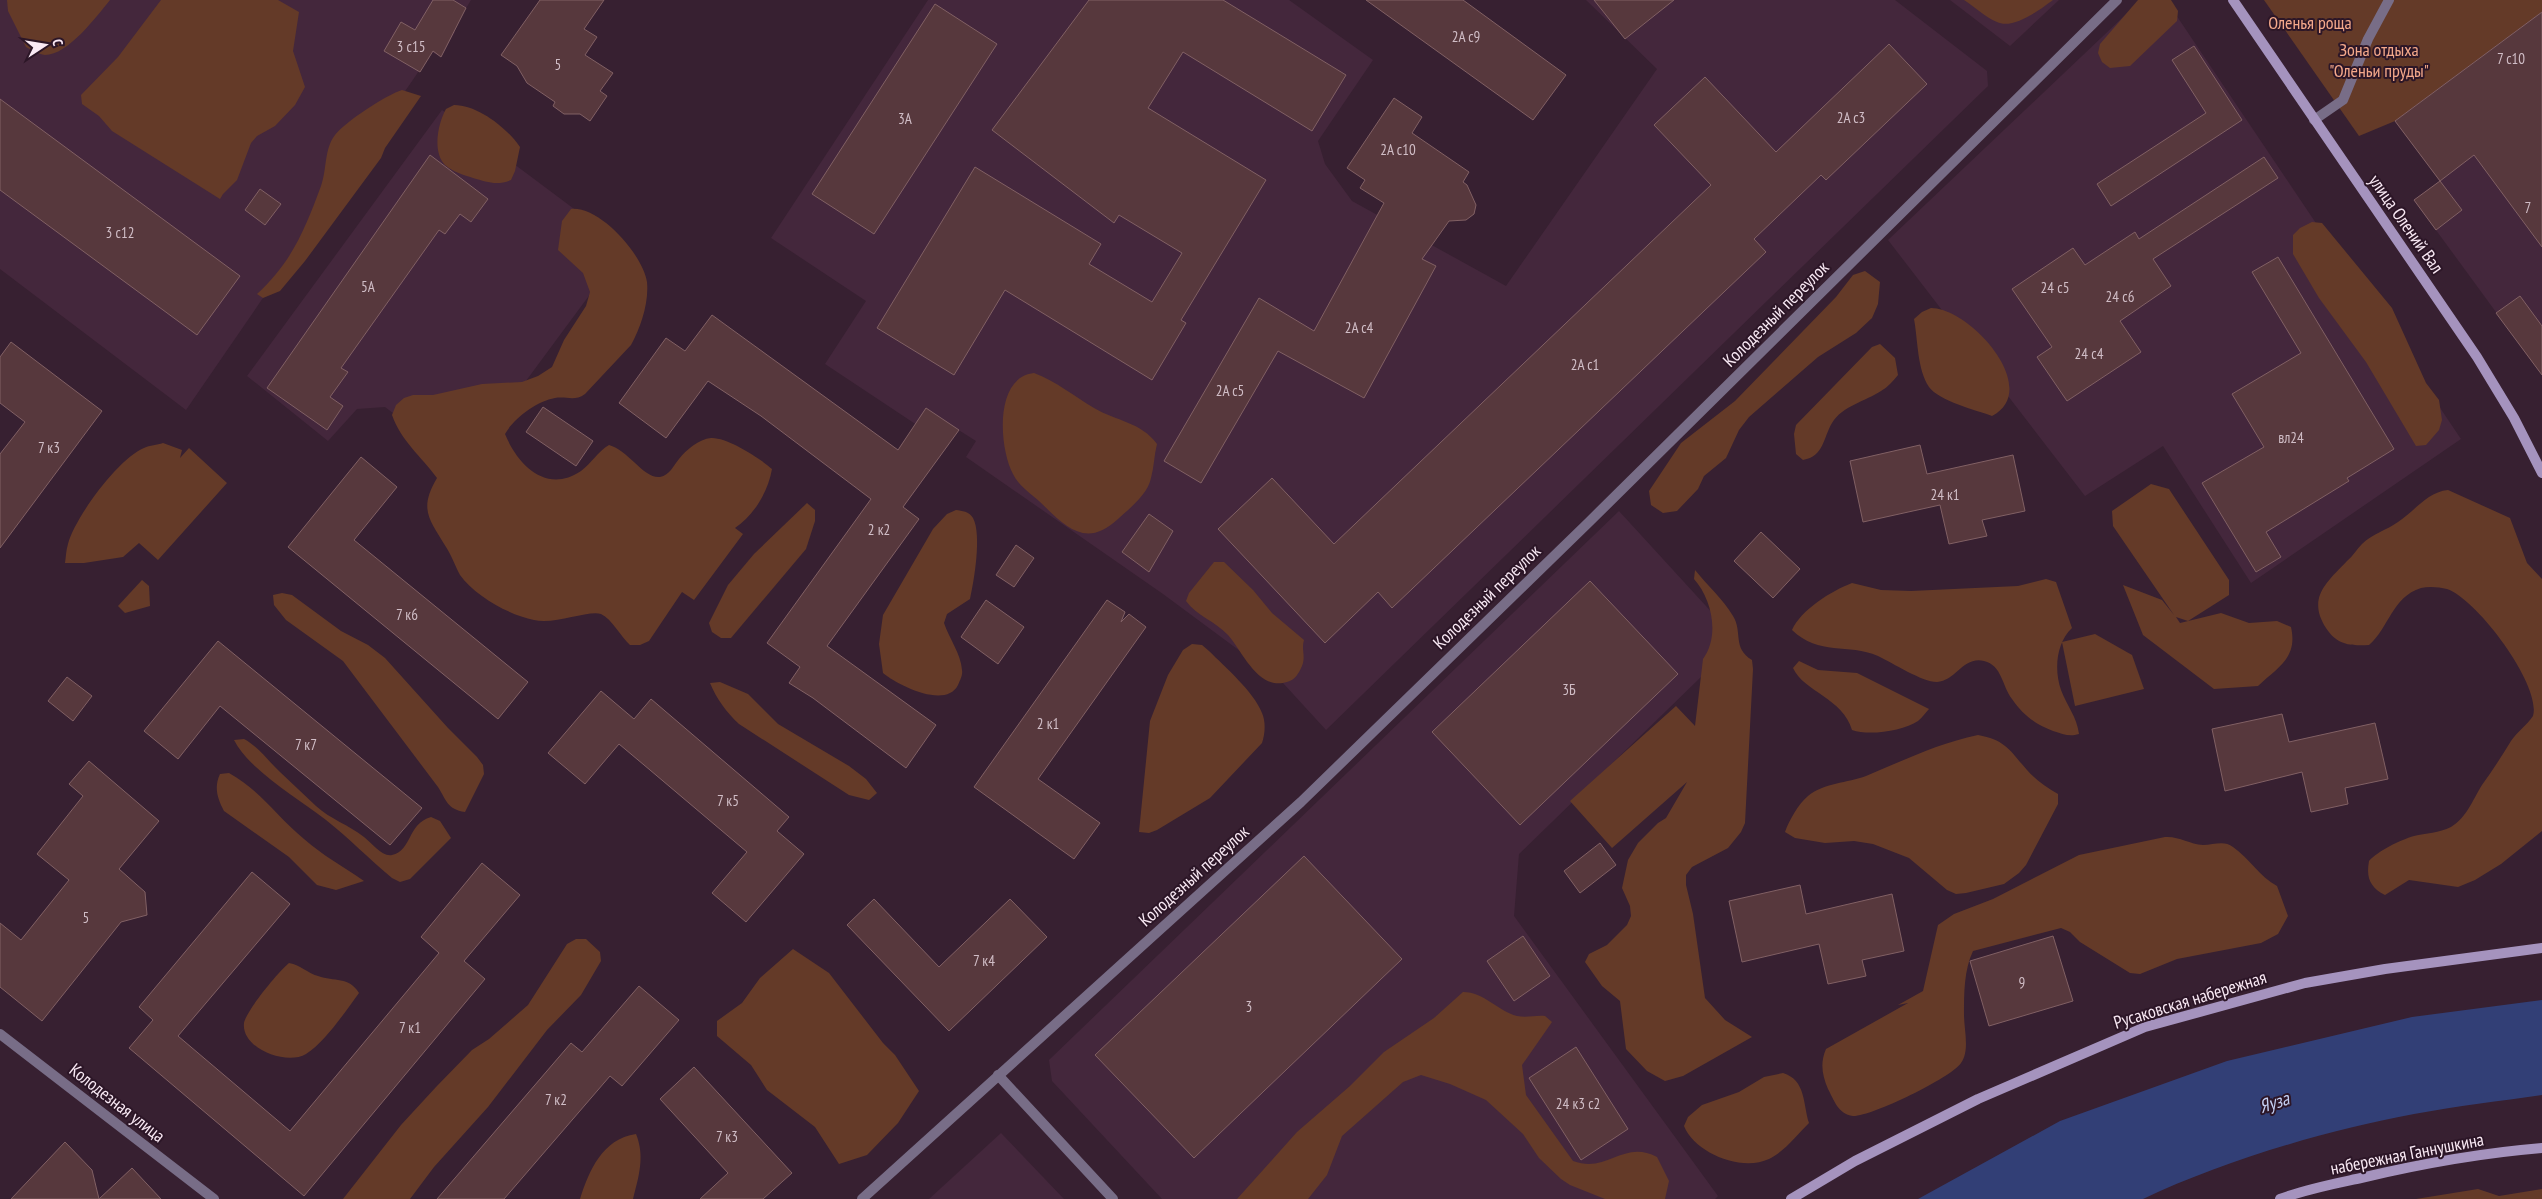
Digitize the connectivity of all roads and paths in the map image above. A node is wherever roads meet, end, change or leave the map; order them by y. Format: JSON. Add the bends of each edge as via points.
{"nodes":[{"id":1,"x":2117,"y":0,"type":"edge"},
{"id":2,"x":2233,"y":0,"type":"edge"},
{"id":3,"x":2389,"y":0,"type":"edge"},
{"id":4,"x":2314,"y":120,"type":"junction"},
{"id":5,"x":2542,"y":473,"type":"edge"},
{"id":6,"x":2542,"y":948,"type":"edge"},
{"id":7,"x":0,"y":1034,"type":"edge"},
{"id":8,"x":998,"y":1075,"type":"junction"},
{"id":9,"x":2542,"y":1148,"type":"edge"},
{"id":10,"x":214,"y":1199,"type":"edge"},
{"id":11,"x":862,"y":1199,"type":"edge"},
{"id":12,"x":1112,"y":1199,"type":"edge"},
{"id":13,"x":1791,"y":1199,"type":"edge"},
{"id":14,"x":2280,"y":1199,"type":"edge"}],
"edges":[{"from":1,"to":8,"type":"street","name":"Колодезный переулок","via":[[1301,802]]},
{"from":2,"to":4,"type":"main road","name":"улица Олений Вал"},
{"from":3,"to":4,"type":"street","via":[[2368,39],[2343,100]]},
{"from":4,"to":5,"type":"main road","name":"улица Олений Вал","via":[[2477,356]]},
{"from":6,"to":13,"type":"main road","name":"Русаковская набережная","via":[[2305,983],[2145,1027],[1978,1099],[1855,1161]]},
{"from":7,"to":10,"type":"street","name":"Колодезная улица"},
{"from":8,"to":11,"type":"street","name":"Колодезный переулок"},
{"from":8,"to":12,"type":"street"},
{"from":9,"to":14,"type":"main road","name":"набережная Ганнушкина","via":[[2400,1169]]}]}
